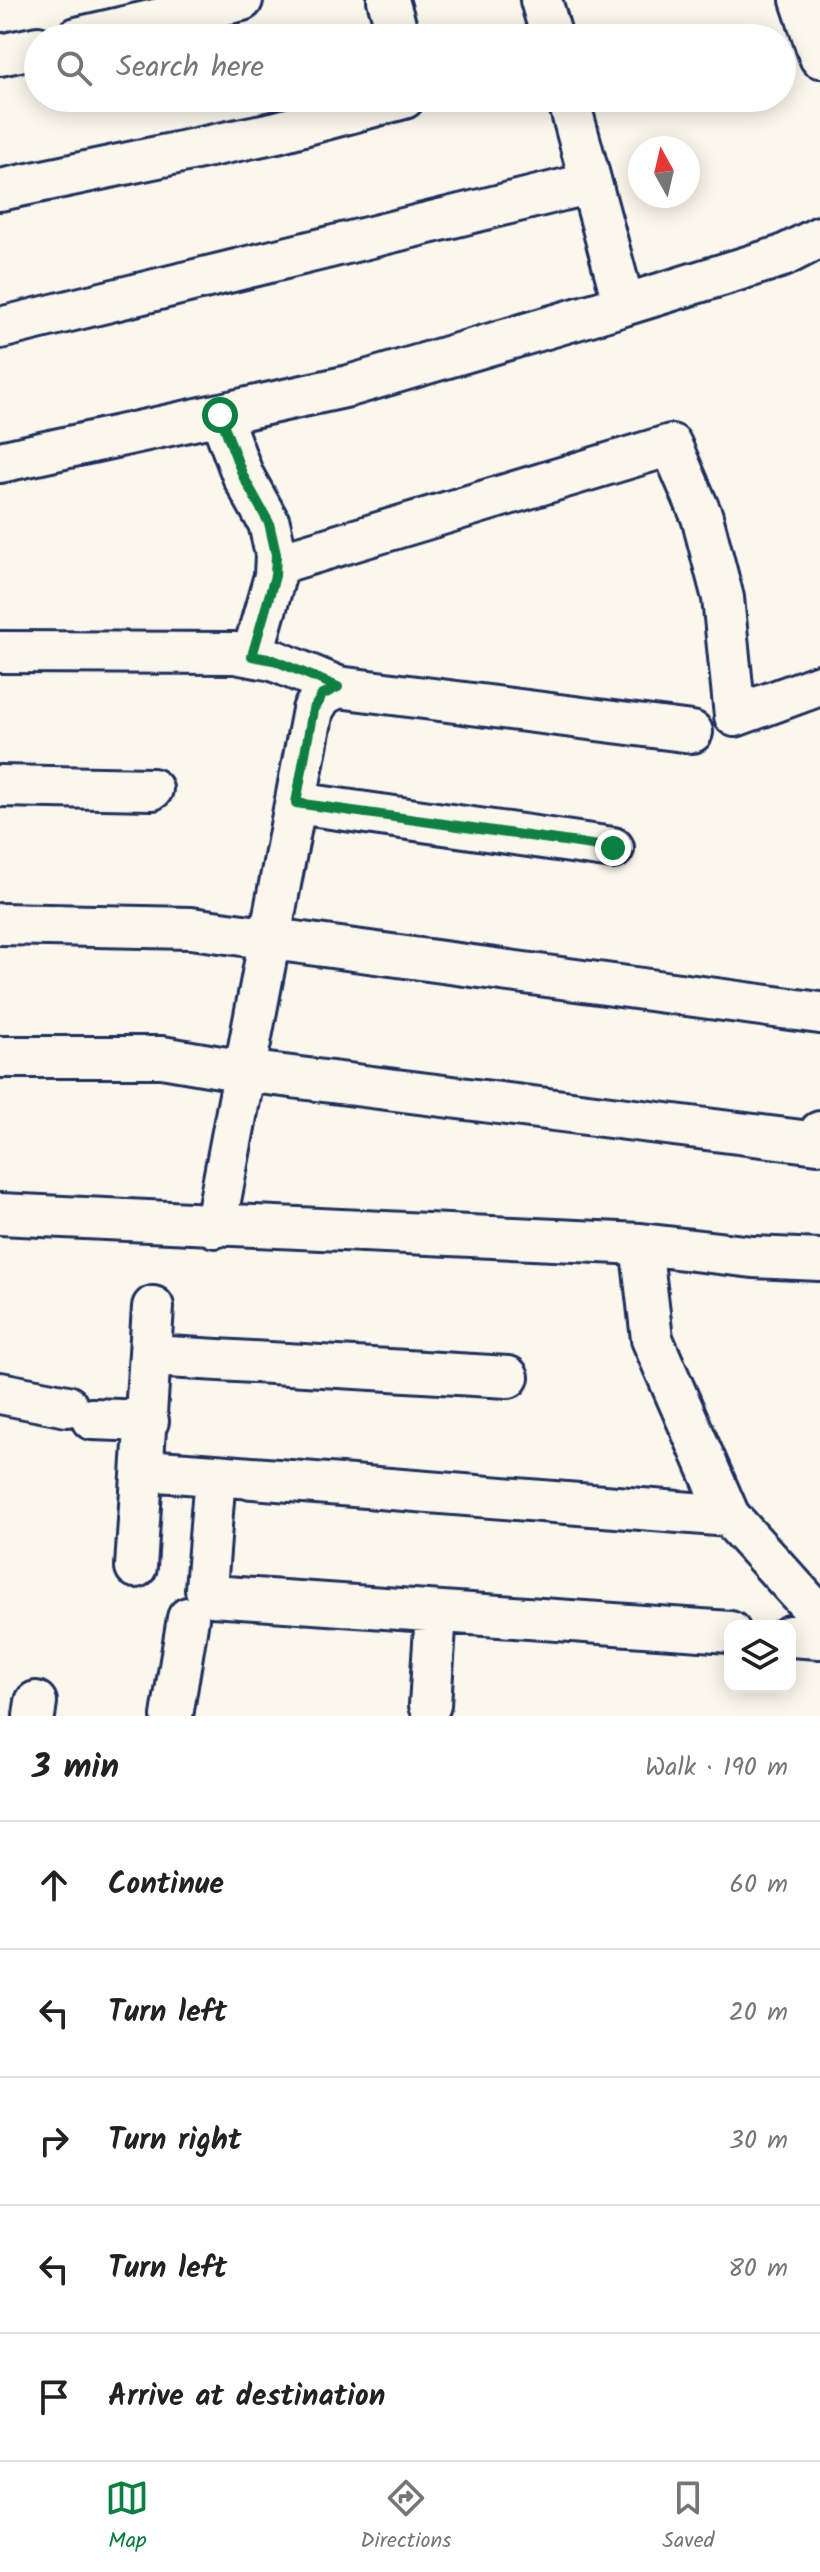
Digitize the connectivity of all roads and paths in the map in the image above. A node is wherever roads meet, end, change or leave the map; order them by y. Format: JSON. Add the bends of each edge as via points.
{"nodes":[{"id":1,"x":242,"y":0,"type":"edge"},
{"id":2,"x":388,"y":0,"type":"edge"},
{"id":3,"x":541,"y":0,"type":"edge"},
{"id":4,"x":801,"y":0,"type":"edge"},
{"id":5,"x":138,"y":24,"type":"edge"},
{"id":6,"x":395,"y":24,"type":"edge"},
{"id":7,"x":548,"y":24,"type":"edge"},
{"id":8,"x":24,"y":50,"type":"edge"},
{"id":9,"x":0,"y":55,"type":"edge"},
{"id":10,"x":820,"y":57,"type":"edge"},
{"id":11,"x":352,"y":112,"type":"edge"},
{"id":12,"x":572,"y":112,"type":"edge"},
{"id":13,"x":591,"y":183,"type":"junction"},
{"id":14,"x":0,"y":190,"type":"edge"},
{"id":15,"x":820,"y":237,"type":"edge"},
{"id":16,"x":624,"y":305,"type":"junction"},
{"id":17,"x":0,"y":328,"type":"edge"},
{"id":18,"x":220,"y":415,"type":"junction"},
{"id":19,"x":0,"y":462,"type":"edge"},
{"id":20,"x":276,"y":564,"type":"junction"},
{"id":21,"x":0,"y":652,"type":"edge"},
{"id":22,"x":252,"y":656,"type":"junction"},
{"id":23,"x":820,"y":685,"type":"edge"},
{"id":24,"x":338,"y":687,"type":"junction"},
{"id":25,"x":692,"y":732,"type":"dead end"},
{"id":26,"x":0,"y":786,"type":"edge"},
{"id":27,"x":152,"y":789,"type":"dead end"},
{"id":28,"x":296,"y":803,"type":"junction"},
{"id":29,"x":613,"y":848,"type":"dead end"},
{"id":30,"x":0,"y":924,"type":"edge"},
{"id":31,"x":270,"y":939,"type":"junction"},
{"id":32,"x":820,"y":1013,"type":"edge"},
{"id":33,"x":0,"y":1057,"type":"edge"},
{"id":34,"x":244,"y":1071,"type":"junction"},
{"id":35,"x":820,"y":1132,"type":"edge"},
{"id":36,"x":0,"y":1214,"type":"edge"},
{"id":37,"x":215,"y":1227,"type":"junction"},
{"id":38,"x":641,"y":1244,"type":"junction"},
{"id":39,"x":820,"y":1260,"type":"edge"},
{"id":40,"x":153,"y":1307,"type":"dead end"},
{"id":41,"x":151,"y":1356,"type":"junction"},
{"id":42,"x":508,"y":1377,"type":"dead end"},
{"id":43,"x":0,"y":1393,"type":"edge"},
{"id":44,"x":148,"y":1421,"type":"junction"},
{"id":45,"x":144,"y":1470,"type":"junction"},
{"id":46,"x":215,"y":1475,"type":"junction"},
{"id":47,"x":729,"y":1516,"type":"junction"},
{"id":48,"x":136,"y":1567,"type":"dead end"},
{"id":49,"x":436,"y":1612,"type":"junction"},
{"id":50,"x":820,"y":1616,"type":"edge"},
{"id":51,"x":188,"y":1618,"type":"dead end"},
{"id":52,"x":724,"y":1632,"type":"edge"},
{"id":53,"x":796,"y":1636,"type":"edge"},
{"id":54,"x":820,"y":1638,"type":"edge"},
{"id":55,"x":430,"y":1705,"type":"dead end"},
{"id":56,"x":172,"y":1716,"type":"edge"}],
"edges":[{"from":1,"to":5,"type":"street"},
{"from":2,"to":6,"type":"street"},
{"from":3,"to":7,"type":"street"},
{"from":4,"to":10,"type":"street"},
{"from":8,"to":9,"type":"street"},
{"from":11,"to":14,"type":"street"},
{"from":12,"to":13,"type":"street"},
{"from":13,"to":16,"type":"street"},
{"from":13,"to":17,"type":"street"},
{"from":15,"to":16,"type":"street","via":[[783,256]]},
{"from":16,"to":18,"type":"street","via":[[349,386]]},
{"from":18,"to":19,"type":"street"},
{"from":18,"to":20,"type":"street","via":[[243,476],[269,523]]},
{"from":20,"to":22,"type":"street"},
{"from":20,"to":23,"type":"street","via":[[671,445],[702,517],[723,598],[735,716]]},
{"from":21,"to":22,"type":"street"},
{"from":22,"to":24,"type":"street"},
{"from":24,"to":25,"type":"street"},
{"from":24,"to":28,"type":"street","via":[[322,695],[313,710]]},
{"from":26,"to":27,"type":"street"},
{"from":28,"to":29,"type":"street"},
{"from":28,"to":31,"type":"street"},
{"from":30,"to":31,"type":"street","via":[[191,928]]},
{"from":31,"to":32,"type":"street"},
{"from":31,"to":34,"type":"street"},
{"from":33,"to":34,"type":"street","via":[[162,1057]]},
{"from":34,"to":35,"type":"street","via":[[818,1143]]},
{"from":34,"to":37,"type":"street"},
{"from":36,"to":37,"type":"street"},
{"from":37,"to":38,"type":"street"},
{"from":38,"to":39,"type":"street"},
{"from":38,"to":47,"type":"street","via":[[652,1339]]},
{"from":40,"to":41,"type":"street"},
{"from":41,"to":42,"type":"street"},
{"from":41,"to":44,"type":"street"},
{"from":43,"to":44,"type":"street"},
{"from":44,"to":45,"type":"street"},
{"from":45,"to":46,"type":"street"},
{"from":45,"to":48,"type":"street"},
{"from":46,"to":47,"type":"street"},
{"from":46,"to":49,"type":"street","via":[[206,1589],[212,1596]]},
{"from":47,"to":50,"type":"street"},
{"from":49,"to":52,"type":"street"},
{"from":49,"to":55,"type":"street"},
{"from":51,"to":56,"type":"street"},
{"from":53,"to":54,"type":"street"}]}
